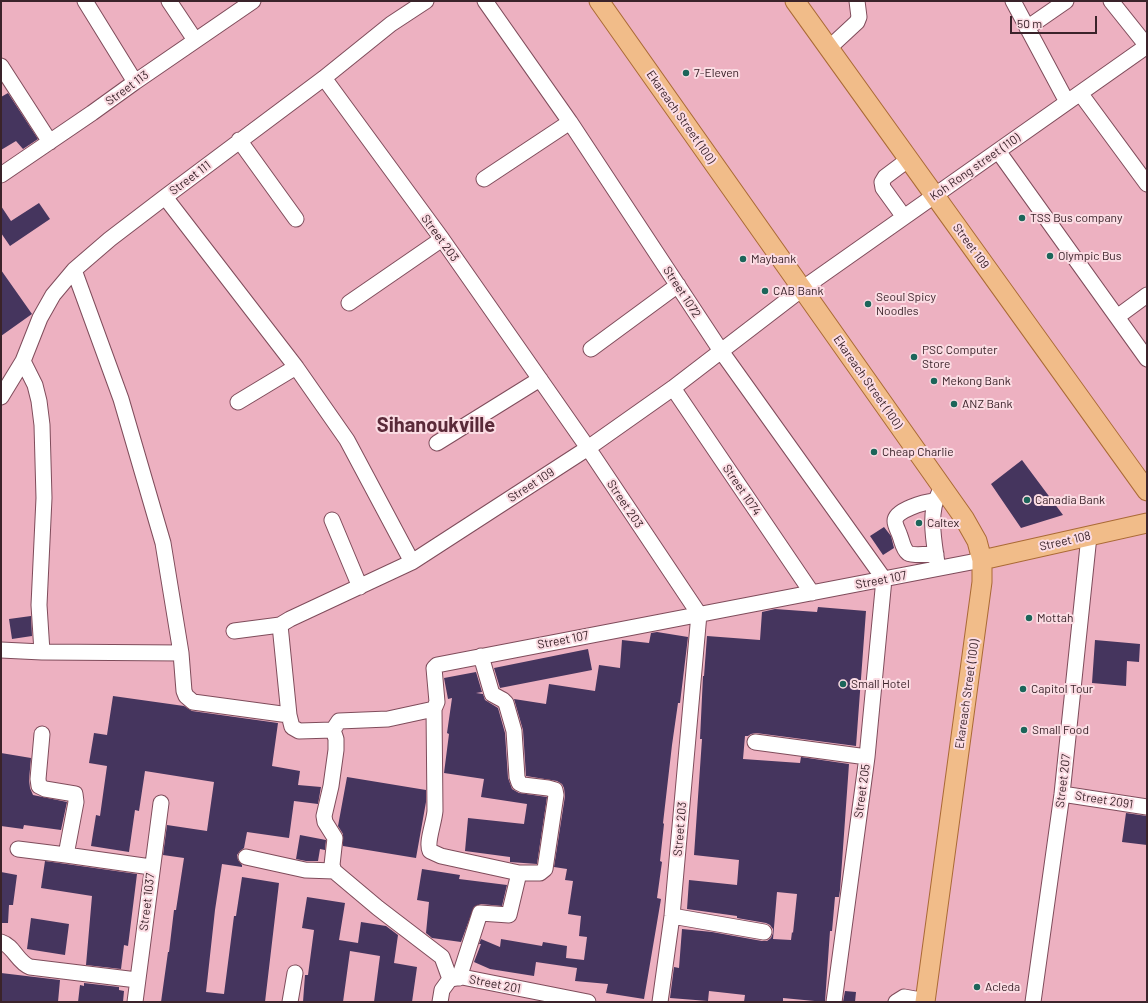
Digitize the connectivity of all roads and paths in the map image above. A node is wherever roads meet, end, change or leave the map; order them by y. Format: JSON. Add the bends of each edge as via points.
{"nodes":[{"id":1,"x":85,"y":1,"type":"edge"},
{"id":2,"x":168,"y":1,"type":"edge"},
{"id":3,"x":253,"y":1,"type":"edge"},
{"id":4,"x":426,"y":1,"type":"edge"},
{"id":5,"x":485,"y":1,"type":"edge"},
{"id":6,"x":599,"y":1,"type":"edge"},
{"id":7,"x":795,"y":1,"type":"edge"},
{"id":8,"x":857,"y":1,"type":"edge"},
{"id":9,"x":1013,"y":1,"type":"edge"},
{"id":10,"x":1066,"y":1,"type":"edge"},
{"id":11,"x":1111,"y":1,"type":"edge"},
{"id":12,"x":1027,"y":28,"type":"junction"},
{"id":13,"x":195,"y":40,"type":"junction"},
{"id":14,"x":1147,"y":46,"type":"edge"},
{"id":15,"x":829,"y":48,"type":"junction"},
{"id":16,"x":1,"y":66,"type":"edge"},
{"id":17,"x":324,"y":78,"type":"junction"},
{"id":18,"x":135,"y":82,"type":"junction"},
{"id":19,"x":1080,"y":93,"type":"junction"},
{"id":20,"x":1067,"y":102,"type":"junction"},
{"id":21,"x":570,"y":122,"type":"junction"},
{"id":22,"x":239,"y":140,"type":"junction"},
{"id":23,"x":50,"y":142,"type":"junction"},
{"id":24,"x":998,"y":151,"type":"junction"},
{"id":25,"x":909,"y":159,"type":"junction"},
{"id":26,"x":1,"y":174,"type":"edge"},
{"id":27,"x":484,"y":179,"type":"dead end"},
{"id":28,"x":1147,"y":184,"type":"edge"},
{"id":29,"x":934,"y":196,"type":"junction"},
{"id":30,"x":165,"y":197,"type":"junction"},
{"id":31,"x":904,"y":217,"type":"junction"},
{"id":32,"x":296,"y":219,"type":"dead end"},
{"id":33,"x":442,"y":239,"type":"junction"},
{"id":34,"x":74,"y":270,"type":"junction"},
{"id":35,"x":678,"y":285,"type":"junction"},
{"id":36,"x":802,"y":289,"type":"junction"},
{"id":37,"x":1147,"y":295,"type":"edge"},
{"id":38,"x":349,"y":303,"type":"dead end"},
{"id":39,"x":1117,"y":317,"type":"junction"},
{"id":40,"x":591,"y":349,"type":"dead end"},
{"id":41,"x":721,"y":351,"type":"junction"},
{"id":42,"x":1147,"y":359,"type":"edge"},
{"id":43,"x":22,"y":361,"type":"junction"},
{"id":44,"x":296,"y":367,"type":"junction"},
{"id":45,"x":540,"y":379,"type":"junction"},
{"id":46,"x":672,"y":388,"type":"junction"},
{"id":47,"x":1,"y":397,"type":"edge"},
{"id":48,"x":238,"y":402,"type":"dead end"},
{"id":49,"x":437,"y":443,"type":"dead end"},
{"id":50,"x":588,"y":448,"type":"junction"},
{"id":51,"x":1147,"y":491,"type":"edge"},
{"id":52,"x":938,"y":494,"type":"junction"},
{"id":53,"x":332,"y":520,"type":"dead end"},
{"id":54,"x":1147,"y":523,"type":"edge"},
{"id":55,"x":1089,"y":536,"type":"junction"},
{"id":56,"x":982,"y":560,"type":"junction"},
{"id":57,"x":937,"y":561,"type":"junction"},
{"id":58,"x":412,"y":562,"type":"junction"},
{"id":59,"x":884,"y":579,"type":"junction"},
{"id":60,"x":360,"y":587,"type":"junction"},
{"id":61,"x":812,"y":593,"type":"junction"},
{"id":62,"x":699,"y":614,"type":"junction"},
{"id":63,"x":280,"y":625,"type":"junction"},
{"id":64,"x":234,"y":631,"type":"dead end"},
{"id":65,"x":1,"y":650,"type":"edge"},
{"id":66,"x":42,"y":652,"type":"junction"},
{"id":67,"x":181,"y":653,"type":"junction"},
{"id":68,"x":481,"y":656,"type":"junction"},
{"id":69,"x":434,"y":709,"type":"junction"},
{"id":70,"x":289,"y":715,"type":"junction"},
{"id":71,"x":333,"y":730,"type":"junction"},
{"id":72,"x":42,"y":734,"type":"dead end"},
{"id":73,"x":755,"y":742,"type":"dead end"},
{"id":74,"x":867,"y":757,"type":"junction"},
{"id":75,"x":1062,"y":794,"type":"junction"},
{"id":76,"x":161,"y":803,"type":"dead end"},
{"id":77,"x":1147,"y":807,"type":"edge"},
{"id":78,"x":18,"y":850,"type":"dead end"},
{"id":79,"x":66,"y":855,"type":"junction"},
{"id":80,"x":246,"y":857,"type":"dead end"},
{"id":81,"x":151,"y":867,"type":"junction"},
{"id":82,"x":334,"y":871,"type":"junction"},
{"id":83,"x":519,"y":873,"type":"junction"},
{"id":84,"x":672,"y":916,"type":"junction"},
{"id":85,"x":764,"y":932,"type":"dead end"},
{"id":86,"x":1,"y":942,"type":"edge"},
{"id":87,"x":295,"y":973,"type":"dead end"},
{"id":88,"x":454,"y":978,"type":"junction"},
{"id":89,"x":137,"y":980,"type":"junction"},
{"id":90,"x":135,"y":1002,"type":"edge"},
{"id":91,"x":290,"y":1002,"type":"edge"},
{"id":92,"x":440,"y":1002,"type":"edge"},
{"id":93,"x":588,"y":1002,"type":"edge"},
{"id":94,"x":660,"y":1002,"type":"edge"},
{"id":95,"x":834,"y":1002,"type":"edge"},
{"id":96,"x":896,"y":1002,"type":"edge"},
{"id":97,"x":925,"y":1002,"type":"edge"},
{"id":98,"x":1033,"y":1002,"type":"edge"}],
"edges":[{"from":1,"to":18,"type":"street"},
{"from":2,"to":13,"type":"street"},
{"from":3,"to":13,"type":"street","name":"Street 113"},
{"from":4,"to":17,"type":"street","name":"Street 111","via":[[392,24]]},
{"from":5,"to":21,"type":"street","name":"Street 1072"},
{"from":6,"to":36,"type":"main road","name":"Ekareach Street (100)"},
{"from":7,"to":15,"type":"main road","name":"Street 109"},
{"from":8,"to":15,"type":"street","via":[[857,22]]},
{"from":9,"to":12,"type":"street"},
{"from":10,"to":12,"type":"street"},
{"from":11,"to":14,"type":"street"},
{"from":12,"to":20,"type":"street"},
{"from":13,"to":18,"type":"street","name":"Street 113"},
{"from":14,"to":19,"type":"street","name":"Koh Rong street (110)"},
{"from":15,"to":25,"type":"main road","name":"Street 109"},
{"from":16,"to":23,"type":"street"},
{"from":17,"to":22,"type":"street","name":"Street 111"},
{"from":17,"to":33,"type":"street","name":"Street 203"},
{"from":18,"to":23,"type":"street","name":"Street 113"},
{"from":19,"to":20,"type":"street","name":"Koh Rong street (110)"},
{"from":19,"to":28,"type":"street"},
{"from":20,"to":24,"type":"street","name":"Koh Rong street (110)"},
{"from":21,"to":27,"type":"street"},
{"from":21,"to":35,"type":"street","name":"Street 1072"},
{"from":22,"to":30,"type":"street","name":"Street 111"},
{"from":22,"to":32,"type":"street"},
{"from":23,"to":26,"type":"street","name":"Street 113"},
{"from":24,"to":29,"type":"street","name":"Koh Rong street (110)"},
{"from":24,"to":39,"type":"street"},
{"from":25,"to":29,"type":"main road","name":"Street 109"},
{"from":25,"to":31,"type":"street","via":[[882,182],[883,188]]},
{"from":29,"to":31,"type":"street","name":"Koh Rong street (110)"},
{"from":29,"to":51,"type":"main road","name":"Street 109"},
{"from":30,"to":34,"type":"street","name":"Street 111"},
{"from":30,"to":44,"type":"street"},
{"from":31,"to":36,"type":"street","name":"Koh Rong street (110)"},
{"from":33,"to":38,"type":"street"},
{"from":33,"to":45,"type":"street","name":"Street 203"},
{"from":34,"to":43,"type":"street","name":"Street 111","via":[[53,295]]},
{"from":34,"to":67,"type":"street","via":[[121,399],[163,543]]},
{"from":35,"to":40,"type":"street"},
{"from":35,"to":41,"type":"street","name":"Street 1072"},
{"from":36,"to":41,"type":"street","name":"Street 109"},
{"from":36,"to":52,"type":"main road","name":"Ekareach Street (100)"},
{"from":37,"to":39,"type":"street"},
{"from":39,"to":42,"type":"street"},
{"from":41,"to":46,"type":"street","name":"Street 109"},
{"from":41,"to":59,"type":"street","name":"Street 1072"},
{"from":43,"to":47,"type":"street","name":"Street 111"},
{"from":43,"to":66,"type":"street","via":[[35,385],[42,425],[44,498],[39,605]]},
{"from":44,"to":48,"type":"street"},
{"from":44,"to":58,"type":"street","via":[[346,440]]},
{"from":45,"to":49,"type":"street"},
{"from":45,"to":50,"type":"street","name":"Street 203"},
{"from":46,"to":50,"type":"street","name":"Street 109"},
{"from":46,"to":61,"type":"street","name":"Street 1074"},
{"from":50,"to":58,"type":"street","name":"Street 109"},
{"from":50,"to":62,"type":"street","name":"Street 203"},
{"from":52,"to":56,"type":"main road","name":"Ekareach Street (100)","via":[[964,518]]},
{"from":52,"to":57,"type":"street","via":[[932,516]]},
{"from":52,"to":57,"type":"street","via":[[900,514],[895,522],[908,552]]},
{"from":53,"to":60,"type":"street"},
{"from":54,"to":55,"type":"main road","name":"Street 108"},
{"from":55,"to":56,"type":"main road","name":"Street 108"},
{"from":55,"to":75,"type":"street","name":"Street 207"},
{"from":56,"to":57,"type":"street","name":"Street 107"},
{"from":56,"to":97,"type":"main road","name":"Ekareach Street (100)","via":[[982,582]]},
{"from":57,"to":59,"type":"street","name":"Street 107"},
{"from":58,"to":60,"type":"street","name":"Street 109"},
{"from":59,"to":61,"type":"street","name":"Street 107"},
{"from":59,"to":74,"type":"street","name":"Street 205"},
{"from":60,"to":63,"type":"street","name":"Street 109"},
{"from":61,"to":62,"type":"street","name":"Street 107"},
{"from":62,"to":68,"type":"street","name":"Street 107"},
{"from":62,"to":84,"type":"street","name":"Street 203"},
{"from":63,"to":64,"type":"street","name":"Street 109"},
{"from":63,"to":70,"type":"street"},
{"from":65,"to":66,"type":"street"},
{"from":66,"to":67,"type":"street"},
{"from":67,"to":70,"type":"street","via":[[184,691],[193,702]]},
{"from":68,"to":69,"type":"street","name":"Street 107","via":[[435,666],[437,702]]},
{"from":68,"to":83,"type":"street","via":[[492,694],[506,703],[514,731],[519,783],[548,788],[554,790],[556,795],[546,869],[540,873]]},
{"from":69,"to":71,"type":"street","via":[[388,719],[339,722]]},
{"from":69,"to":83,"type":"street","via":[[435,811],[428,846],[430,851],[441,856]]},
{"from":70,"to":71,"type":"street","via":[[294,730]]},
{"from":71,"to":82,"type":"street","via":[[336,750],[324,816],[334,838]]},
{"from":72,"to":79,"type":"street","via":[[39,786],[75,794],[76,802]]},
{"from":73,"to":74,"type":"street"},
{"from":74,"to":95,"type":"street","name":"Street 205"},
{"from":75,"to":77,"type":"street","name":"Street 2091"},
{"from":75,"to":98,"type":"street","name":"Street 207"},
{"from":76,"to":81,"type":"street","name":"Street 1037"},
{"from":78,"to":79,"type":"street"},
{"from":79,"to":81,"type":"street"},
{"from":80,"to":82,"type":"street","via":[[305,870]]},
{"from":81,"to":89,"type":"street","name":"Street 1037"},
{"from":82,"to":88,"type":"street","via":[[442,957]]},
{"from":83,"to":88,"type":"street","via":[[510,915],[480,913]]},
{"from":84,"to":85,"type":"street"},
{"from":84,"to":94,"type":"street","name":"Street 203"},
{"from":86,"to":89,"type":"street","via":[[12,949],[24,965],[30,967]]},
{"from":87,"to":91,"type":"street"},
{"from":88,"to":92,"type":"street","via":[[442,990]]},
{"from":88,"to":93,"type":"street","name":"Street 201","via":[[462,977]]},
{"from":89,"to":90,"type":"street","name":"Street 1037"},
{"from":96,"to":97,"type":"street","via":[[904,997]]}]}
